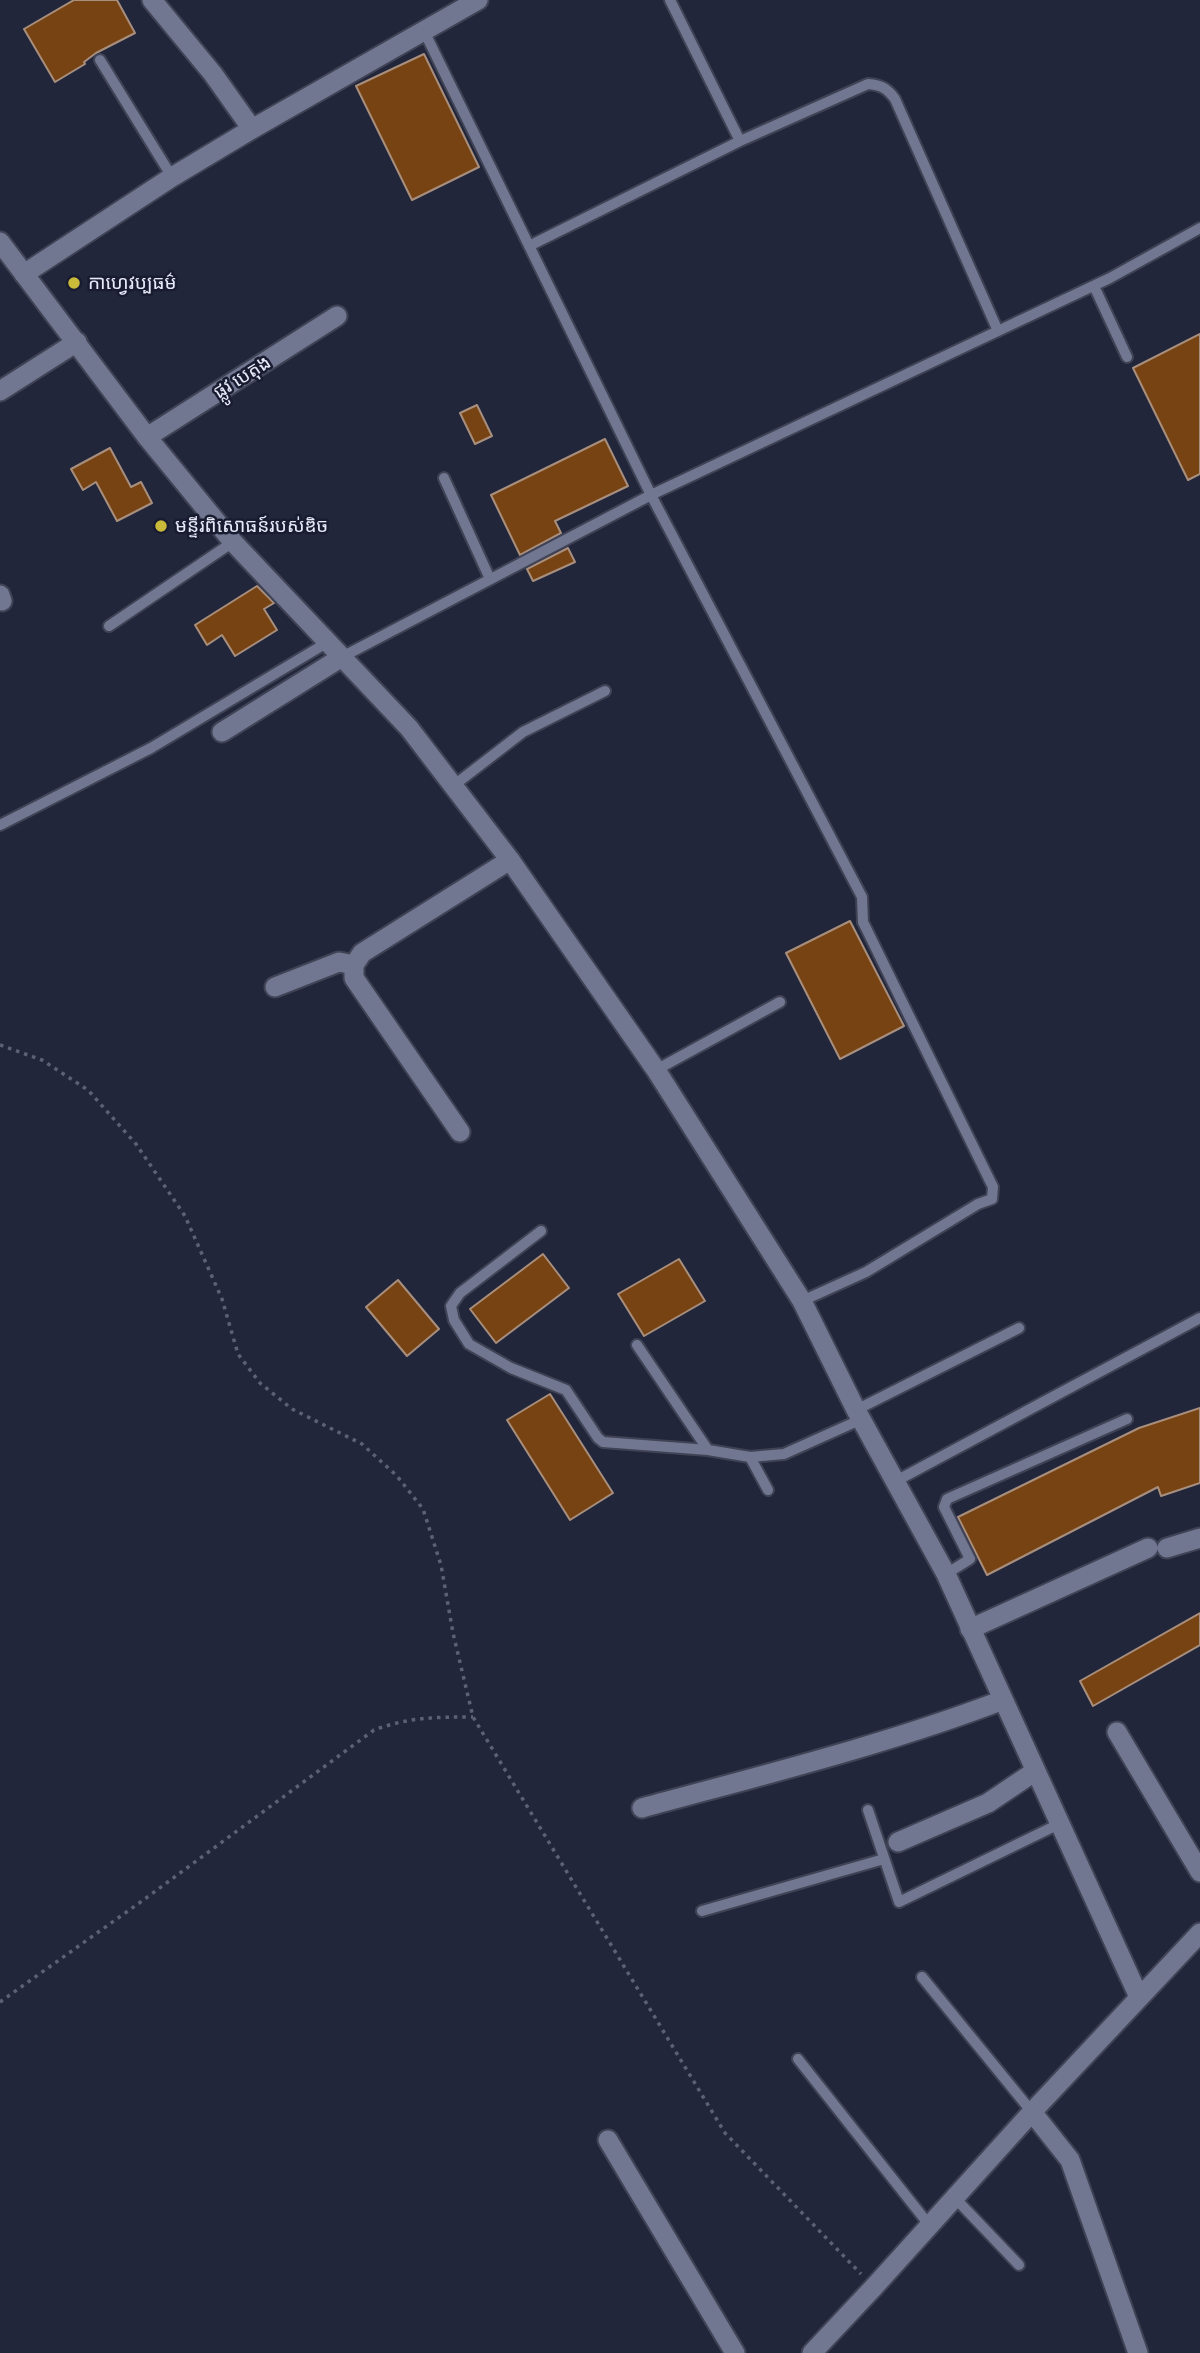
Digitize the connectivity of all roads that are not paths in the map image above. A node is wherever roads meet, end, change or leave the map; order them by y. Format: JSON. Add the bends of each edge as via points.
{"nodes":[{"id":1,"x":152,"y":0,"type":"edge"},
{"id":2,"x":478,"y":0,"type":"edge"},
{"id":3,"x":670,"y":0,"type":"edge"},
{"id":4,"x":424,"y":31,"type":"junction"},
{"id":5,"x":100,"y":60,"type":"dead end"},
{"id":6,"x":252,"y":129,"type":"junction"},
{"id":7,"x":740,"y":141,"type":"junction"},
{"id":8,"x":172,"y":177,"type":"junction"},
{"id":9,"x":1200,"y":228,"type":"edge"},
{"id":10,"x":0,"y":242,"type":"edge"},
{"id":11,"x":529,"y":246,"type":"junction"},
{"id":12,"x":24,"y":274,"type":"junction"},
{"id":13,"x":1094,"y":286,"type":"junction"},
{"id":14,"x":337,"y":316,"type":"dead end"},
{"id":15,"x":998,"y":331,"type":"junction"},
{"id":16,"x":77,"y":342,"type":"junction"},
{"id":17,"x":1127,"y":356,"type":"dead end"},
{"id":18,"x":0,"y":391,"type":"edge"},
{"id":19,"x":147,"y":437,"type":"junction"},
{"id":20,"x":444,"y":478,"type":"dead end"},
{"id":21,"x":651,"y":495,"type":"junction"},
{"id":22,"x":233,"y":542,"type":"junction"},
{"id":23,"x":490,"y":579,"type":"junction"},
{"id":24,"x":109,"y":626,"type":"dead end"},
{"id":25,"x":335,"y":650,"type":"junction"},
{"id":26,"x":605,"y":691,"type":"dead end"},
{"id":27,"x":222,"y":732,"type":"dead end"},
{"id":28,"x":453,"y":786,"type":"junction"},
{"id":29,"x":0,"y":825,"type":"edge"},
{"id":30,"x":510,"y":860,"type":"junction"},
{"id":31,"x":354,"y":965,"type":"junction"},
{"id":32,"x":275,"y":987,"type":"dead end"},
{"id":33,"x":780,"y":1002,"type":"dead end"},
{"id":34,"x":656,"y":1070,"type":"junction"},
{"id":35,"x":460,"y":1132,"type":"dead end"},
{"id":36,"x":541,"y":1231,"type":"dead end"},
{"id":37,"x":802,"y":1301,"type":"junction"},
{"id":38,"x":1200,"y":1318,"type":"edge"},
{"id":39,"x":1018,"y":1328,"type":"dead end"},
{"id":40,"x":637,"y":1345,"type":"dead end"},
{"id":41,"x":859,"y":1414,"type":"junction"},
{"id":42,"x":1126,"y":1419,"type":"dead end"},
{"id":43,"x":708,"y":1450,"type":"junction"},
{"id":44,"x":750,"y":1457,"type":"junction"},
{"id":45,"x":896,"y":1482,"type":"junction"},
{"id":46,"x":768,"y":1490,"type":"dead end"},
{"id":47,"x":1200,"y":1538,"type":"edge"},
{"id":48,"x":946,"y":1574,"type":"junction"},
{"id":49,"x":970,"y":1629,"type":"junction"},
{"id":50,"x":1003,"y":1700,"type":"junction"},
{"id":51,"x":1117,"y":1732,"type":"dead end"},
{"id":52,"x":1034,"y":1772,"type":"junction"},
{"id":53,"x":642,"y":1808,"type":"dead end"},
{"id":54,"x":868,"y":1810,"type":"dead end"},
{"id":55,"x":1059,"y":1824,"type":"junction"},
{"id":56,"x":898,"y":1842,"type":"dead end"},
{"id":57,"x":884,"y":1859,"type":"junction"},
{"id":58,"x":1200,"y":1872,"type":"edge"},
{"id":59,"x":702,"y":1910,"type":"dead end"},
{"id":60,"x":1200,"y":1933,"type":"edge"},
{"id":61,"x":922,"y":1976,"type":"dead end"},
{"id":62,"x":1139,"y":1997,"type":"junction"},
{"id":63,"x":798,"y":2059,"type":"dead end"},
{"id":64,"x":1032,"y":2112,"type":"junction"},
{"id":65,"x":608,"y":2140,"type":"dead end"},
{"id":66,"x":955,"y":2198,"type":"junction"},
{"id":67,"x":930,"y":2226,"type":"junction"},
{"id":68,"x":1019,"y":2265,"type":"dead end"},
{"id":69,"x":735,"y":2353,"type":"edge"},
{"id":70,"x":812,"y":2353,"type":"edge"},
{"id":71,"x":1138,"y":2353,"type":"edge"}],
"edges":[{"from":1,"to":6,"type":"street"},
{"from":2,"to":4,"type":"street"},
{"from":3,"to":7,"type":"lane"},
{"from":4,"to":6,"type":"street"},
{"from":4,"to":11,"type":"lane"},
{"from":5,"to":8,"type":"lane"},
{"from":6,"to":8,"type":"street"},
{"from":7,"to":11,"type":"lane"},
{"from":7,"to":15,"type":"lane","via":[[868,84],[888,90]]},
{"from":8,"to":12,"type":"street"},
{"from":9,"to":13,"type":"lane"},
{"from":10,"to":12,"type":"street"},
{"from":11,"to":21,"type":"lane"},
{"from":12,"to":16,"type":"street"},
{"from":13,"to":15,"type":"lane"},
{"from":13,"to":17,"type":"lane"},
{"from":14,"to":19,"type":"street","name":"ផ្លូវ បេតុង"},
{"from":15,"to":21,"type":"lane"},
{"from":16,"to":18,"type":"street"},
{"from":16,"to":19,"type":"street"},
{"from":19,"to":22,"type":"street"},
{"from":20,"to":23,"type":"lane"},
{"from":21,"to":23,"type":"lane"},
{"from":21,"to":37,"type":"lane","via":[[862,897],[863,922],[993,1187],[992,1199],[866,1272]]},
{"from":22,"to":24,"type":"lane"},
{"from":22,"to":25,"type":"street"},
{"from":23,"to":25,"type":"lane"},
{"from":25,"to":27,"type":"street"},
{"from":25,"to":28,"type":"street","via":[[409,728]]},
{"from":25,"to":29,"type":"lane"},
{"from":26,"to":28,"type":"lane","via":[[523,732]]},
{"from":28,"to":30,"type":"street"},
{"from":30,"to":31,"type":"street","via":[[362,953]]},
{"from":30,"to":34,"type":"street"},
{"from":31,"to":32,"type":"street","via":[[339,962]]},
{"from":31,"to":35,"type":"street","via":[[354,978]]},
{"from":33,"to":34,"type":"lane"},
{"from":34,"to":37,"type":"street"},
{"from":36,"to":43,"type":"lane","via":[[460,1293],[452,1306],[454,1320],[469,1343],[511,1368],[566,1390],[603,1442]]},
{"from":37,"to":41,"type":"street"},
{"from":38,"to":45,"type":"lane"},
{"from":39,"to":41,"type":"lane"},
{"from":40,"to":43,"type":"lane"},
{"from":41,"to":44,"type":"lane","via":[[783,1454]]},
{"from":41,"to":45,"type":"street"},
{"from":42,"to":48,"type":"lane","via":[[947,1499],[944,1507],[970,1559]]},
{"from":43,"to":44,"type":"lane"},
{"from":44,"to":46,"type":"lane"},
{"from":45,"to":48,"type":"street"},
{"from":47,"to":49,"type":"street","via":[[1157,1548]]},
{"from":48,"to":49,"type":"street"},
{"from":49,"to":50,"type":"street"},
{"from":50,"to":52,"type":"street"},
{"from":50,"to":53,"type":"street","via":[[843,1754]]},
{"from":51,"to":58,"type":"street"},
{"from":52,"to":55,"type":"street"},
{"from":52,"to":56,"type":"street","via":[[988,1802]]},
{"from":54,"to":57,"type":"lane"},
{"from":55,"to":57,"type":"lane","via":[[899,1902]]},
{"from":55,"to":62,"type":"street"},
{"from":57,"to":59,"type":"lane"},
{"from":60,"to":62,"type":"street"},
{"from":61,"to":64,"type":"lane"},
{"from":62,"to":64,"type":"street"},
{"from":63,"to":67,"type":"lane"},
{"from":64,"to":66,"type":"street"},
{"from":64,"to":71,"type":"street","via":[[1070,2160]]},
{"from":65,"to":69,"type":"street"},
{"from":66,"to":67,"type":"street"},
{"from":66,"to":68,"type":"lane"},
{"from":67,"to":70,"type":"street"}]}
